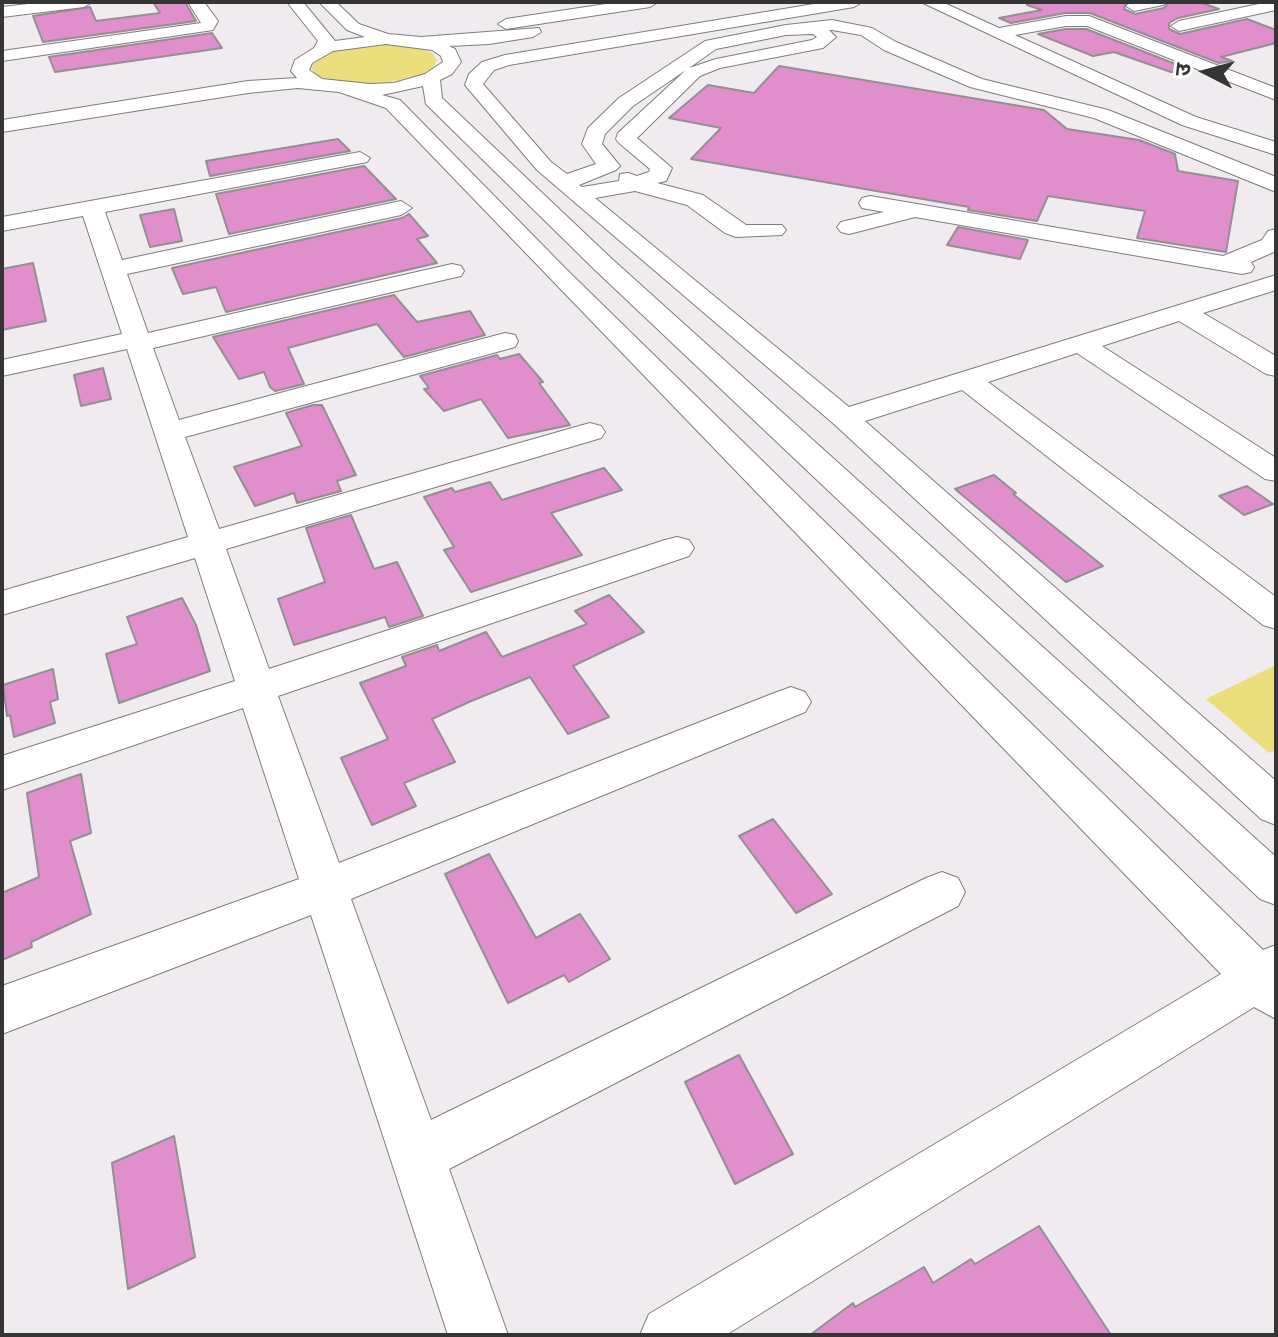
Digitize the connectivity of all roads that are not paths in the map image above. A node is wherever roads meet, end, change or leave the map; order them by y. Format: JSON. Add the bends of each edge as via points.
{"nodes":[{"id":1,"x":84,"y":2,"type":"edge"},
{"id":2,"x":196,"y":2,"type":"edge"},
{"id":3,"x":295,"y":2,"type":"edge"},
{"id":4,"x":327,"y":2,"type":"edge"},
{"id":5,"x":784,"y":2,"type":"edge"},
{"id":6,"x":854,"y":2,"type":"edge"},
{"id":7,"x":929,"y":2,"type":"edge"},
{"id":8,"x":966,"y":2,"type":"edge"},
{"id":9,"x":1158,"y":2,"type":"edge"},
{"id":10,"x":1276,"y":5,"type":"edge"},
{"id":11,"x":657,"y":6,"type":"edge"},
{"id":12,"x":1134,"y":6,"type":"dead end"},
{"id":13,"x":987,"y":10,"type":"dead end"},
{"id":14,"x":2,"y":12,"type":"edge"},
{"id":15,"x":741,"y":22,"type":"junction"},
{"id":16,"x":1179,"y":26,"type":"dead end"},
{"id":17,"x":801,"y":29,"type":"junction"},
{"id":18,"x":998,"y":33,"type":"junction"},
{"id":19,"x":394,"y":39,"type":"junction"},
{"id":20,"x":421,"y":42,"type":"junction"},
{"id":21,"x":2,"y":56,"type":"edge"},
{"id":22,"x":303,"y":58,"type":"junction"},
{"id":23,"x":442,"y":70,"type":"junction"},
{"id":24,"x":340,"y":88,"type":"junction"},
{"id":25,"x":295,"y":94,"type":"dead end"},
{"id":26,"x":1276,"y":94,"type":"edge"},
{"id":27,"x":2,"y":113,"type":"edge"},
{"id":28,"x":2,"y":126,"type":"edge"},
{"id":29,"x":595,"y":132,"type":"junction"},
{"id":30,"x":2,"y":142,"type":"edge"},
{"id":31,"x":1276,"y":149,"type":"edge"},
{"id":32,"x":575,"y":150,"type":"dead end"},
{"id":33,"x":360,"y":158,"type":"dead end"},
{"id":34,"x":609,"y":166,"type":"junction"},
{"id":35,"x":508,"y":172,"type":"junction"},
{"id":36,"x":562,"y":181,"type":"junction"},
{"id":37,"x":635,"y":184,"type":"junction"},
{"id":38,"x":1276,"y":185,"type":"edge"},
{"id":39,"x":870,"y":203,"type":"dead end"},
{"id":40,"x":92,"y":208,"type":"junction"},
{"id":41,"x":401,"y":208,"type":"dead end"},
{"id":42,"x":916,"y":211,"type":"junction"},
{"id":43,"x":2,"y":224,"type":"edge"},
{"id":44,"x":849,"y":227,"type":"dead end"},
{"id":45,"x":774,"y":230,"type":"dead end"},
{"id":46,"x":1276,"y":236,"type":"edge"},
{"id":47,"x":114,"y":269,"type":"junction"},
{"id":48,"x":452,"y":271,"type":"dead end"},
{"id":49,"x":1275,"y":283,"type":"edge"},
{"id":50,"x":1183,"y":312,"type":"junction"},
{"id":51,"x":138,"y":341,"type":"junction"},
{"id":52,"x":505,"y":341,"type":"dead end"},
{"id":53,"x":1081,"y":344,"type":"junction"},
{"id":54,"x":2,"y":368,"type":"edge"},
{"id":55,"x":1276,"y":368,"type":"edge"},
{"id":56,"x":967,"y":380,"type":"junction"},
{"id":57,"x":844,"y":418,"type":"junction"},
{"id":58,"x":169,"y":432,"type":"junction"},
{"id":59,"x":590,"y":432,"type":"dead end"},
{"id":60,"x":1276,"y":472,"type":"edge"},
{"id":61,"x":208,"y":545,"type":"junction"},
{"id":62,"x":677,"y":548,"type":"dead end"},
{"id":63,"x":2,"y":603,"type":"edge"},
{"id":64,"x":1276,"y":616,"type":"edge"},
{"id":65,"x":257,"y":690,"type":"junction"},
{"id":66,"x":791,"y":702,"type":"dead end"},
{"id":67,"x":2,"y":773,"type":"edge"},
{"id":68,"x":1276,"y":807,"type":"edge"},
{"id":69,"x":1276,"y":885,"type":"edge"},
{"id":70,"x":325,"y":889,"type":"junction"},
{"id":71,"x":942,"y":892,"type":"dead end"},
{"id":72,"x":1271,"y":980,"type":"edge"},
{"id":73,"x":2,"y":1010,"type":"edge"},
{"id":74,"x":417,"y":1156,"type":"junction"},
{"id":75,"x":478,"y":1335,"type":"edge"},
{"id":76,"x":670,"y":1335,"type":"edge"}],
"edges":[{"from":1,"to":14,"type":"street"},
{"from":2,"to":21,"type":"street","via":[[210,21],[207,27]]},
{"from":3,"to":22,"type":"street","via":[[327,41]]},
{"from":4,"to":19,"type":"street","via":[[353,27]]},
{"from":5,"to":15,"type":"street"},
{"from":6,"to":15,"type":"street"},
{"from":7,"to":18,"type":"street"},
{"from":8,"to":13,"type":"street"},
{"from":9,"to":12,"type":"street"},
{"from":10,"to":16,"type":"street"},
{"from":11,"to":19,"type":"street"},
{"from":11,"to":20,"type":"street","via":[[489,39]]},
{"from":15,"to":17,"type":"street","via":[[778,31]]},
{"from":15,"to":23,"type":"street","via":[[493,49]]},
{"from":15,"to":29,"type":"street","via":[[626,102]]},
{"from":15,"to":36,"type":"street","via":[[488,66],[474,85]]},
{"from":17,"to":37,"type":"street","via":[[828,37],[694,72],[628,133],[630,145],[661,168],[658,176]]},
{"from":17,"to":38,"type":"street","via":[[832,25],[866,31],[976,83],[1101,114]]},
{"from":18,"to":26,"type":"street","via":[[1089,21]]},
{"from":18,"to":31,"type":"street","via":[[1214,131]]},
{"from":19,"to":20,"type":"street"},
{"from":19,"to":22,"type":"street","via":[[344,43]]},
{"from":20,"to":23,"type":"street","via":[[449,53]]},
{"from":22,"to":24,"type":"street","via":[[300,71],[306,78]]},
{"from":22,"to":27,"type":"street"},
{"from":23,"to":24,"type":"street","via":[[395,88]]},
{"from":23,"to":35,"type":"street","via":[[433,100]]},
{"from":24,"to":28,"type":"street","via":[[298,83],[248,87]]},
{"from":24,"to":72,"type":"street","via":[[393,104],[558,275]]},
{"from":25,"to":30,"type":"street"},
{"from":29,"to":32,"type":"street"},
{"from":29,"to":34,"type":"street","via":[[592,144]]},
{"from":33,"to":40,"type":"street"},
{"from":34,"to":36,"type":"street"},
{"from":34,"to":37,"type":"street"},
{"from":35,"to":36,"type":"street"},
{"from":35,"to":69,"type":"street"},
{"from":36,"to":37,"type":"street"},
{"from":36,"to":57,"type":"street"},
{"from":37,"to":45,"type":"street","via":[[695,200],[744,232]]},
{"from":39,"to":42,"type":"street"},
{"from":40,"to":43,"type":"street"},
{"from":40,"to":47,"type":"street"},
{"from":41,"to":47,"type":"street"},
{"from":42,"to":44,"type":"street"},
{"from":42,"to":46,"type":"street","via":[[1234,266],[1271,245]]},
{"from":47,"to":51,"type":"street"},
{"from":48,"to":51,"type":"street"},
{"from":49,"to":50,"type":"street"},
{"from":50,"to":53,"type":"street"},
{"from":50,"to":55,"type":"street"},
{"from":51,"to":54,"type":"street"},
{"from":51,"to":58,"type":"street"},
{"from":52,"to":58,"type":"street"},
{"from":53,"to":56,"type":"street"},
{"from":53,"to":60,"type":"street"},
{"from":56,"to":57,"type":"street"},
{"from":56,"to":64,"type":"street"},
{"from":57,"to":68,"type":"street"},
{"from":58,"to":61,"type":"street"},
{"from":59,"to":61,"type":"street"},
{"from":61,"to":63,"type":"street"},
{"from":61,"to":65,"type":"street"},
{"from":62,"to":65,"type":"street"},
{"from":65,"to":67,"type":"street"},
{"from":65,"to":70,"type":"street"},
{"from":66,"to":70,"type":"street"},
{"from":70,"to":73,"type":"street"},
{"from":70,"to":74,"type":"street"},
{"from":71,"to":74,"type":"street"},
{"from":72,"to":76,"type":"street"},
{"from":74,"to":75,"type":"street"}]}
